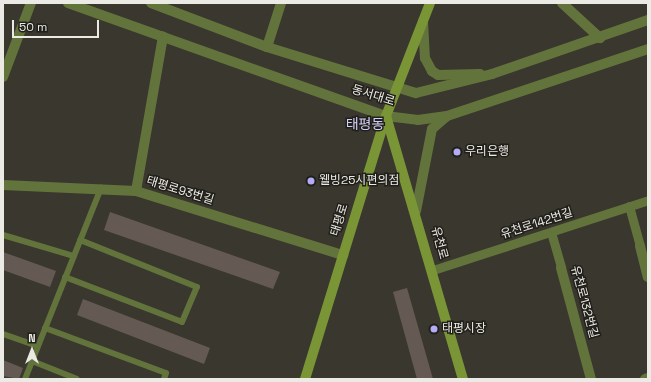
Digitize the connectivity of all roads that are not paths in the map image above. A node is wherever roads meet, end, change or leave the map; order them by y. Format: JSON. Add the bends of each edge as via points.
{"nodes":[{"id":1,"x":31,"y":3,"type":"edge"},
{"id":2,"x":68,"y":3,"type":"edge"},
{"id":3,"x":280,"y":3,"type":"edge"},
{"id":4,"x":430,"y":3,"type":"edge"},
{"id":5,"x":562,"y":3,"type":"edge"},
{"id":6,"x":157,"y":4,"type":"edge"},
{"id":7,"x":648,"y":20,"type":"edge"},
{"id":8,"x":423,"y":21,"type":"junction"},
{"id":9,"x":163,"y":36,"type":"junction"},
{"id":10,"x":600,"y":38,"type":"junction"},
{"id":11,"x":267,"y":47,"type":"junction"},
{"id":12,"x":648,"y":49,"type":"edge"},
{"id":13,"x":492,"y":74,"type":"junction"},
{"id":14,"x":3,"y":77,"type":"edge"},
{"id":15,"x":398,"y":89,"type":"junction"},
{"id":16,"x":386,"y":116,"type":"junction"},
{"id":17,"x":447,"y":116,"type":"junction"},
{"id":18,"x":3,"y":185,"type":"edge"},
{"id":19,"x":101,"y":188,"type":"junction"},
{"id":20,"x":136,"y":191,"type":"junction"},
{"id":21,"x":648,"y":200,"type":"edge"},
{"id":22,"x":629,"y":206,"type":"junction"},
{"id":23,"x":416,"y":211,"type":"junction"},
{"id":24,"x":551,"y":232,"type":"junction"},
{"id":25,"x":3,"y":235,"type":"edge"},
{"id":26,"x":80,"y":240,"type":"junction"},
{"id":27,"x":640,"y":246,"type":"joint"},
{"id":28,"x":343,"y":255,"type":"junction"},
{"id":29,"x":74,"y":256,"type":"junction"},
{"id":30,"x":561,"y":268,"type":"joint"},
{"id":31,"x":432,"y":270,"type":"junction"},
{"id":32,"x":65,"y":277,"type":"junction"},
{"id":33,"x":648,"y":277,"type":"edge"},
{"id":34,"x":45,"y":328,"type":"junction"},
{"id":35,"x":3,"y":334,"type":"edge"},
{"id":36,"x":38,"y":346,"type":"junction"},
{"id":37,"x":32,"y":361,"type":"junction"},
{"id":38,"x":648,"y":378,"type":"edge"},
{"id":39,"x":25,"y":379,"type":"edge"},
{"id":40,"x":77,"y":379,"type":"edge"},
{"id":41,"x":164,"y":379,"type":"edge"},
{"id":42,"x":305,"y":379,"type":"edge"},
{"id":43,"x":463,"y":379,"type":"edge"},
{"id":44,"x":591,"y":379,"type":"edge"},
{"id":45,"x":645,"y":379,"type":"edge"}],
"edges":[{"from":1,"to":14,"type":"street"},
{"from":2,"to":9,"type":"street","name":"동서대로"},
{"from":3,"to":11,"type":"street"},
{"from":4,"to":8,"type":"main road","name":"태평로"},
{"from":5,"to":10,"type":"street"},
{"from":6,"to":11,"type":"street","name":"동서대로"},
{"from":7,"to":10,"type":"street","name":"동서대로"},
{"from":8,"to":13,"type":"street","via":[[425,58],[432,71],[438,75]]},
{"from":8,"to":15,"type":"main road","name":"태평로"},
{"from":9,"to":16,"type":"street","name":"동서대로"},
{"from":9,"to":20,"type":"street"},
{"from":10,"to":13,"type":"street","name":"동서대로"},
{"from":11,"to":15,"type":"street","name":"동서대로"},
{"from":12,"to":17,"type":"street","name":"동서대로"},
{"from":13,"to":15,"type":"street","name":"동서대로","via":[[441,90],[416,94]]},
{"from":15,"to":16,"type":"main road","name":"태평로"},
{"from":16,"to":17,"type":"street","name":"동서대로","via":[[418,120]]},
{"from":16,"to":23,"type":"main road","name":"유천로"},
{"from":16,"to":28,"type":"main road","name":"태평로"},
{"from":17,"to":23,"type":"street","via":[[432,129]]},
{"from":18,"to":19,"type":"street","name":"태평로93번길"},
{"from":19,"to":20,"type":"street","name":"태평로93번길"},
{"from":19,"to":26,"type":"lane"},
{"from":20,"to":28,"type":"street","name":"태평로93번길"},
{"from":21,"to":22,"type":"street","name":"유천로142번길"},
{"from":22,"to":24,"type":"street","name":"유천로142번길"},
{"from":22,"to":27,"type":"street"},
{"from":23,"to":31,"type":"main road","name":"유천로"},
{"from":24,"to":30,"type":"street","name":"유천로132번길"},
{"from":24,"to":31,"type":"street","name":"유천로142번길"},
{"from":25,"to":29,"type":"lane"},
{"from":26,"to":29,"type":"lane"},
{"from":26,"to":32,"type":"lane","via":[[198,286],[182,322]]},
{"from":27,"to":33,"type":"street"},
{"from":28,"to":42,"type":"main road","name":"태평로"},
{"from":29,"to":32,"type":"lane"},
{"from":30,"to":44,"type":"street","name":"유천로132번길"},
{"from":31,"to":43,"type":"main road","name":"유천로"},
{"from":32,"to":34,"type":"lane"},
{"from":34,"to":36,"type":"lane"},
{"from":34,"to":41,"type":"lane","via":[[166,372]]},
{"from":35,"to":36,"type":"lane"},
{"from":36,"to":37,"type":"lane"},
{"from":37,"to":39,"type":"lane"},
{"from":37,"to":40,"type":"lane"},
{"from":38,"to":45,"type":"street"}]}
